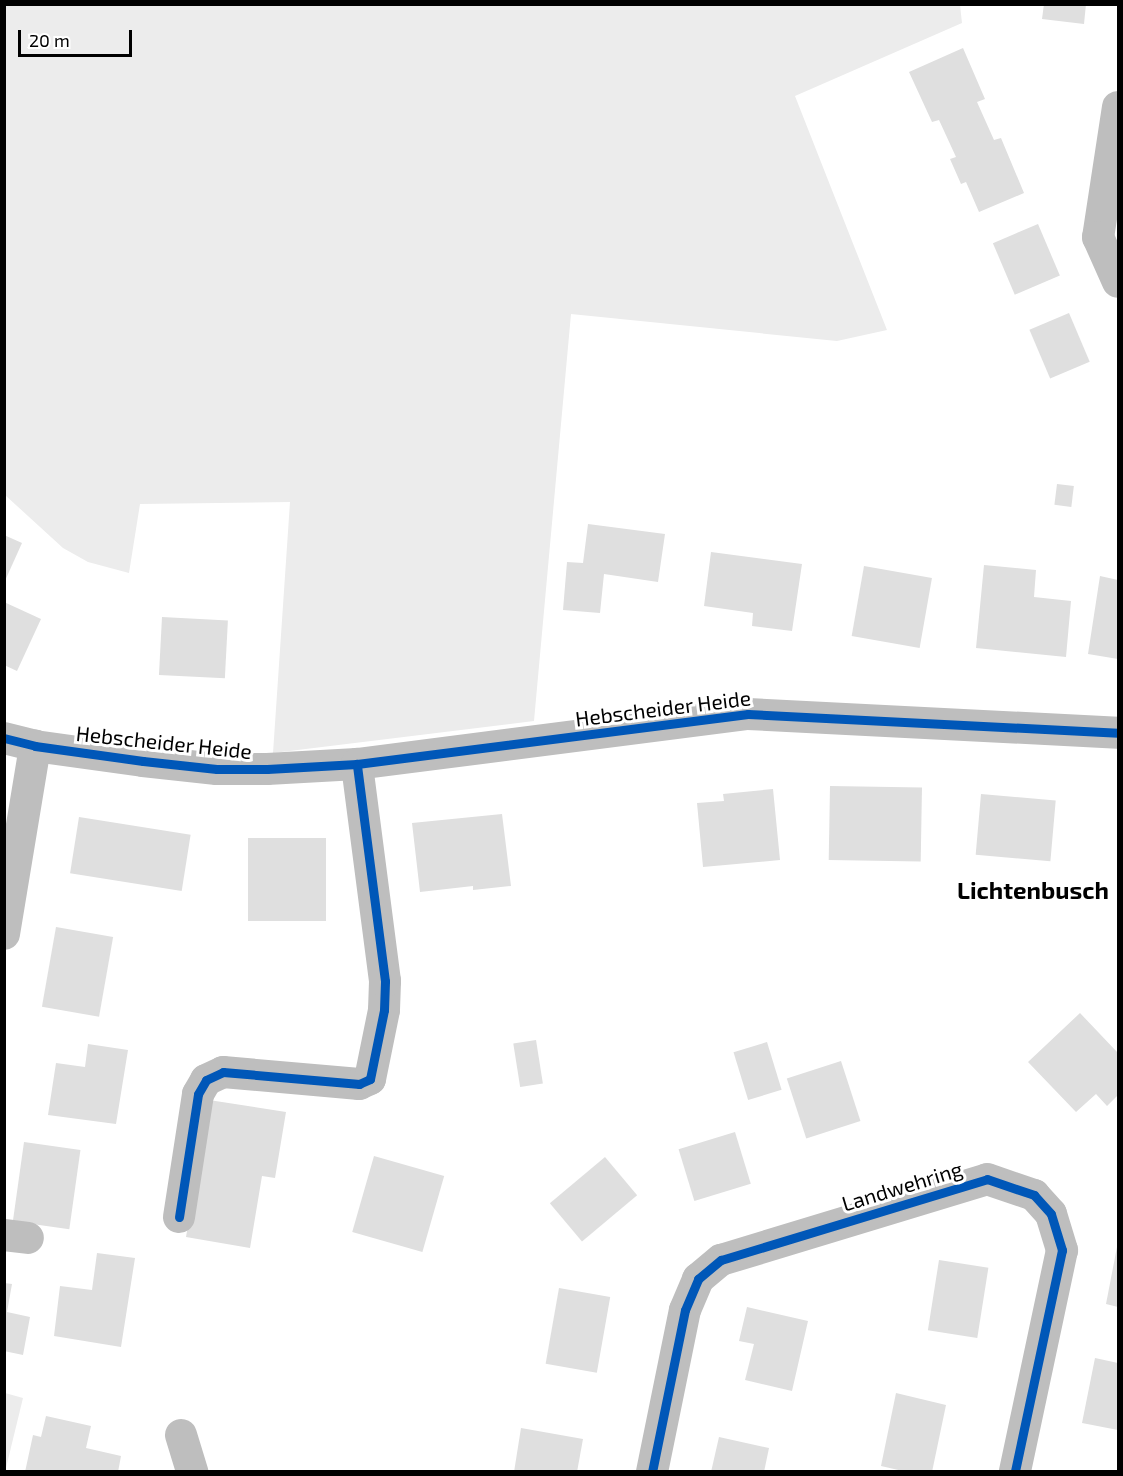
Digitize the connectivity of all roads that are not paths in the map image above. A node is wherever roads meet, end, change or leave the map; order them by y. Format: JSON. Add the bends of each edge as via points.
{"nodes":[{"id":1,"x":1119,"y":107,"type":"edge"},
{"id":2,"x":1119,"y":282,"type":"edge"},
{"id":3,"x":1119,"y":733,"type":"edge"},
{"id":4,"x":4,"y":738,"type":"edge"},
{"id":5,"x":35,"y":746,"type":"junction"},
{"id":6,"x":357,"y":764,"type":"junction"},
{"id":7,"x":4,"y":934,"type":"edge"},
{"id":8,"x":179,"y":1217,"type":"dead end"},
{"id":9,"x":181,"y":1435,"type":"dead end"},
{"id":10,"x":192,"y":1472,"type":"edge"},
{"id":11,"x":652,"y":1472,"type":"edge"},
{"id":12,"x":1015,"y":1472,"type":"edge"}],
"edges":[{"from":1,"to":2,"type":"street","via":[[1098,237]]},
{"from":3,"to":6,"type":"street","name":"Hebscheider Heide","via":[[748,714]]},
{"from":4,"to":5,"type":"street","name":"Hebscheider Heide"},
{"from":5,"to":6,"type":"street","name":"Hebscheider Heide","via":[[217,769]]},
{"from":5,"to":7,"type":"street"},
{"from":6,"to":8,"type":"street","via":[[385,981],[384,1010],[370,1079],[359,1084],[223,1072],[206,1080],[198,1094]]},
{"from":9,"to":10,"type":"street"},
{"from":11,"to":12,"type":"street","name":"Landwehring","via":[[685,1310],[698,1279],[721,1260],[987,1179],[1034,1195],[1051,1214],[1062,1250]]}]}
